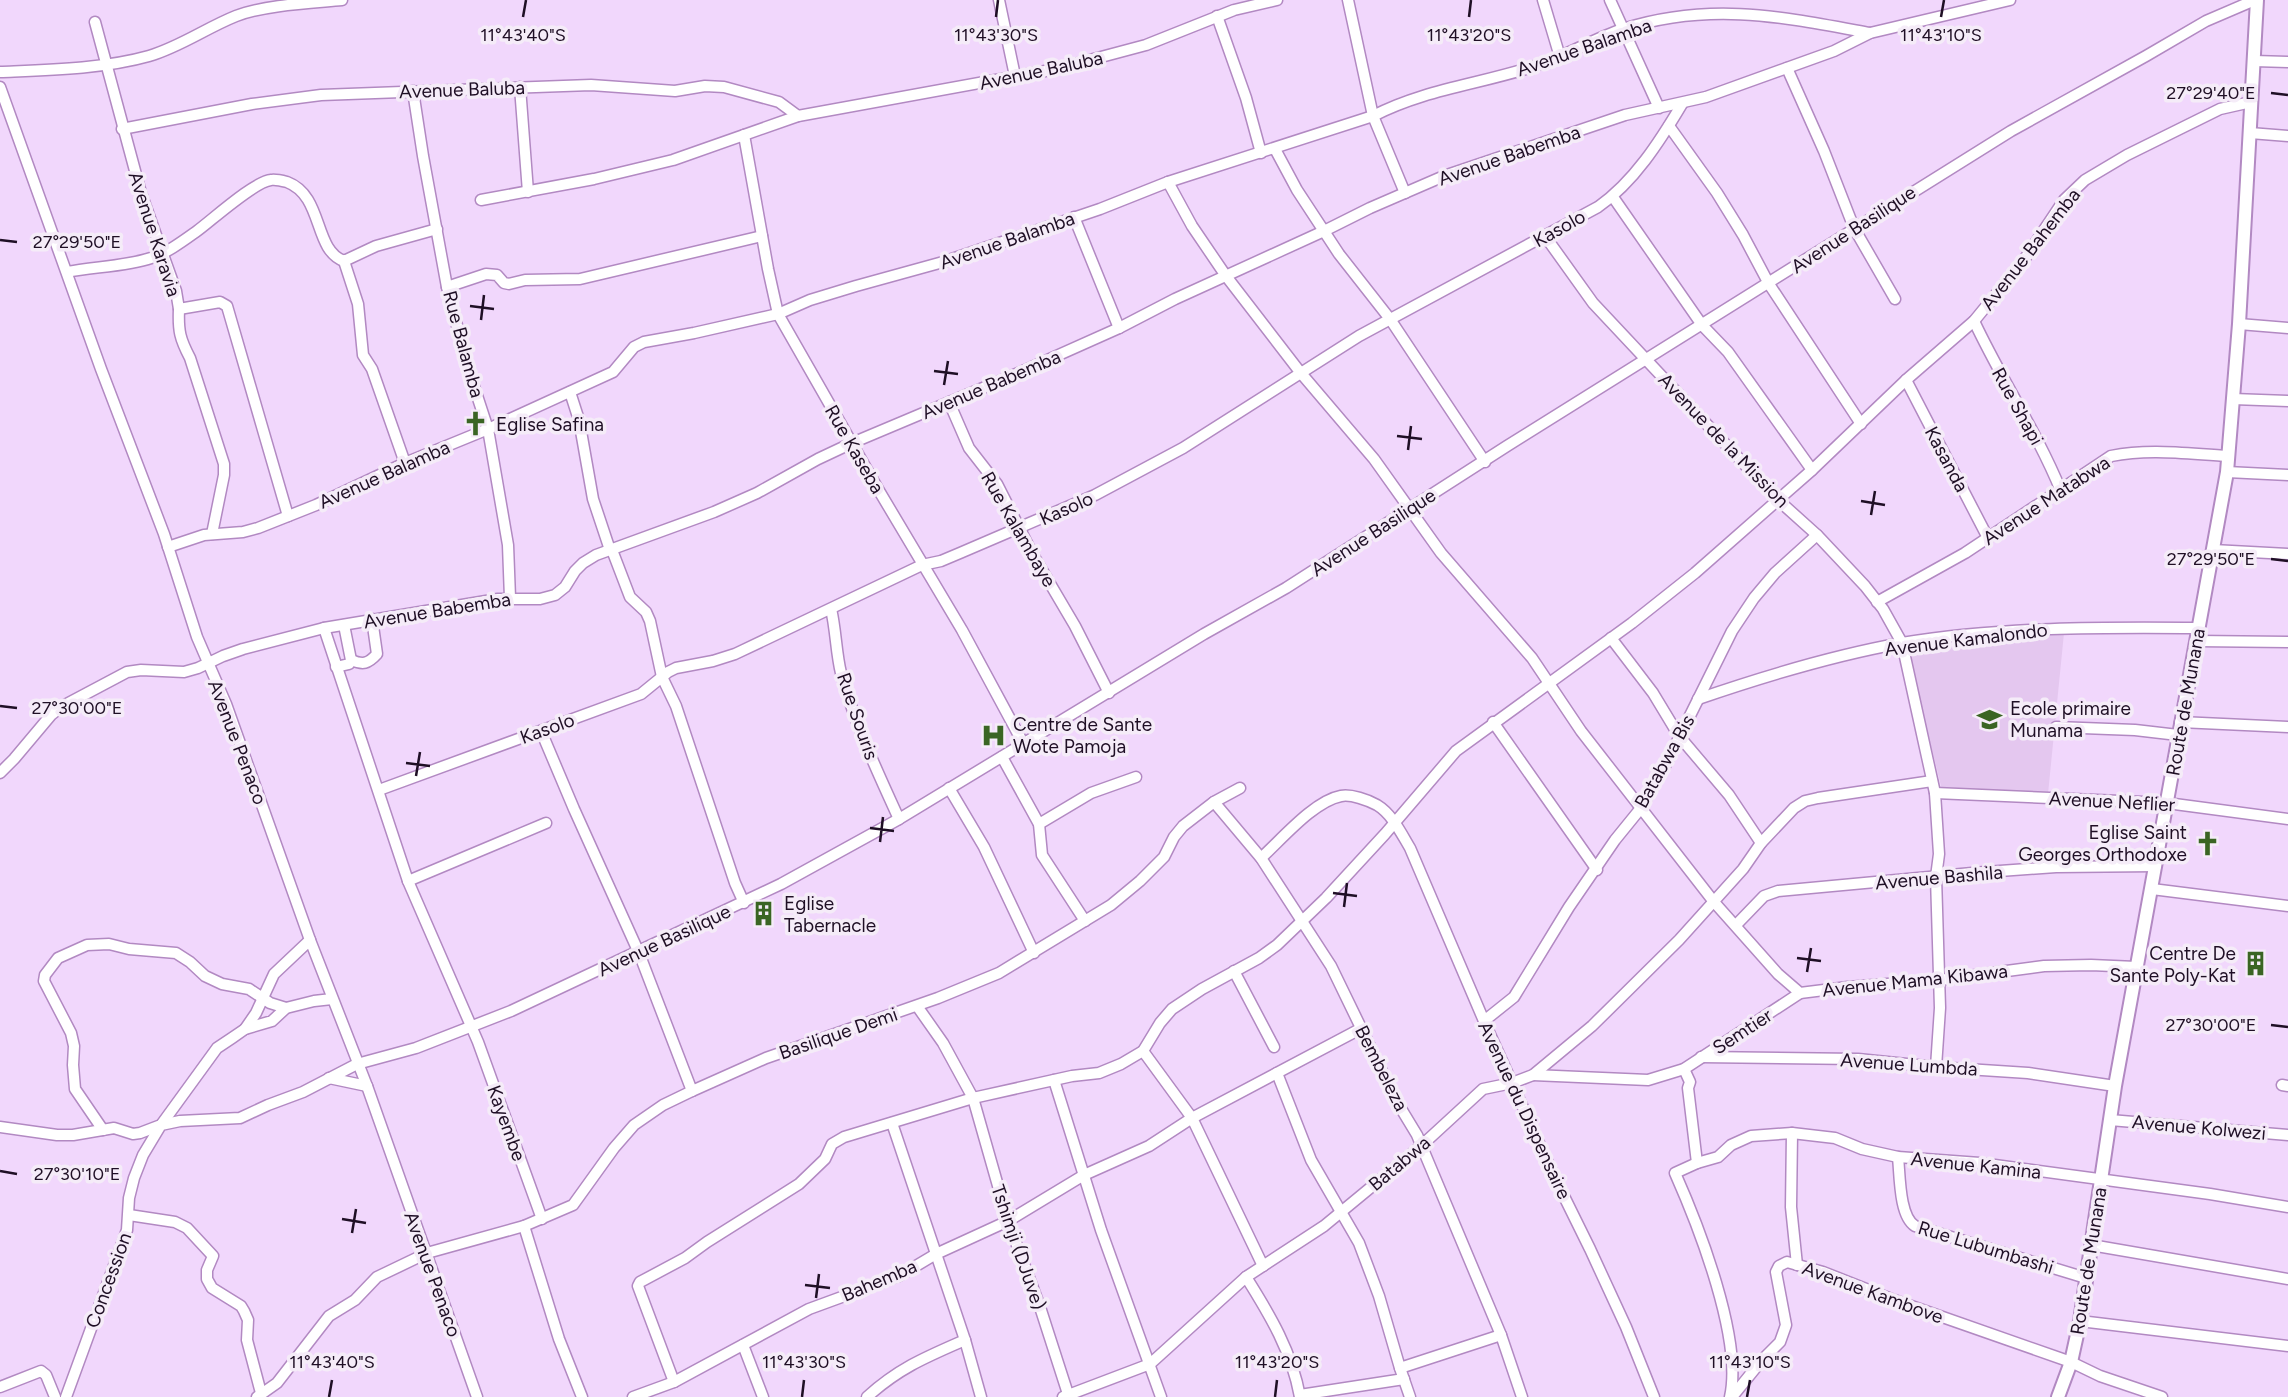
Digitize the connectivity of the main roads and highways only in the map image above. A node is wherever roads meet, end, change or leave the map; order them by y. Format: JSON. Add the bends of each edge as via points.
{"nodes":[{"id":1,"x":2256,"y":0,"type":"edge"},
{"id":2,"x":2058,"y":1397,"type":"edge"}],
"edges":[{"from":1,"to":2,"type":"main road","name":"Route de Munana","via":[[2227,472],[2115,1086],[2080,1321]]}]}
